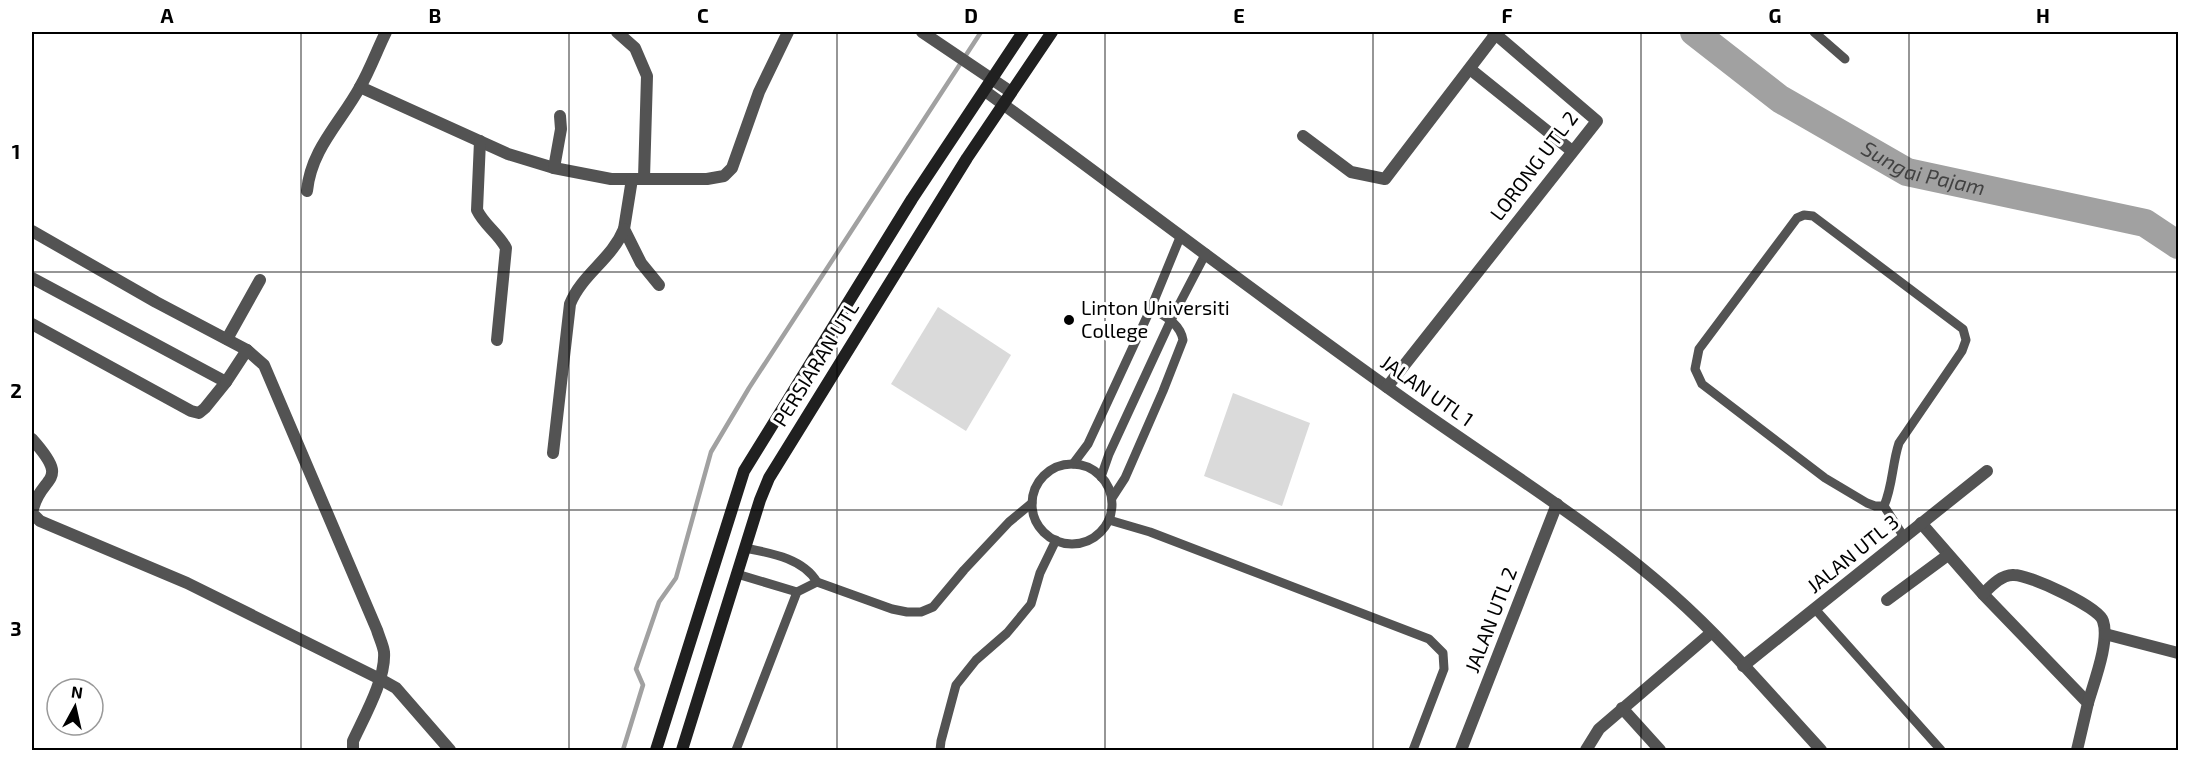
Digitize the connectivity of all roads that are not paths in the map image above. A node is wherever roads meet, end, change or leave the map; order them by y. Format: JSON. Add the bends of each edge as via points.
{"nodes":[{"id":1,"x":386,"y":32,"type":"edge"},
{"id":2,"x":617,"y":32,"type":"edge"},
{"id":3,"x":788,"y":32,"type":"edge"},
{"id":4,"x":922,"y":32,"type":"edge"},
{"id":5,"x":1023,"y":32,"type":"edge"},
{"id":6,"x":1052,"y":32,"type":"edge"},
{"id":7,"x":1814,"y":32,"type":"edge"},
{"id":8,"x":1494,"y":33,"type":"edge"},
{"id":9,"x":1845,"y":58,"type":"dead end"},
{"id":10,"x":1470,"y":69,"type":"junction"},
{"id":11,"x":992,"y":80,"type":"junction"},
{"id":12,"x":360,"y":87,"type":"junction"},
{"id":13,"x":985,"y":91,"type":"junction"},
{"id":14,"x":1011,"y":92,"type":"junction"},
{"id":15,"x":1003,"y":104,"type":"junction"},
{"id":16,"x":560,"y":116,"type":"dead end"},
{"id":17,"x":1303,"y":136,"type":"dead end"},
{"id":18,"x":480,"y":141,"type":"junction"},
{"id":19,"x":1572,"y":151,"type":"junction"},
{"id":20,"x":554,"y":168,"type":"junction"},
{"id":21,"x":638,"y":178,"type":"junction"},
{"id":22,"x":307,"y":191,"type":"dead end"},
{"id":23,"x":624,"y":229,"type":"junction"},
{"id":24,"x":32,"y":233,"type":"edge"},
{"id":25,"x":1181,"y":235,"type":"junction"},
{"id":26,"x":1206,"y":253,"type":"junction"},
{"id":27,"x":32,"y":278,"type":"edge"},
{"id":28,"x":260,"y":280,"type":"dead end"},
{"id":29,"x":659,"y":285,"type":"dead end"},
{"id":30,"x":1151,"y":308,"type":"junction"},
{"id":31,"x":1171,"y":321,"type":"junction"},
{"id":32,"x":32,"y":324,"type":"edge"},
{"id":33,"x":227,"y":339,"type":"junction"},
{"id":34,"x":496,"y":340,"type":"dead end"},
{"id":35,"x":247,"y":350,"type":"junction"},
{"id":36,"x":226,"y":382,"type":"junction"},
{"id":37,"x":1387,"y":387,"type":"junction"},
{"id":38,"x":32,"y":438,"type":"edge"},
{"id":39,"x":553,"y":453,"type":"dead end"},
{"id":40,"x":1073,"y":464,"type":"junction"},
{"id":41,"x":1987,"y":471,"type":"dead end"},
{"id":42,"x":1101,"y":477,"type":"junction"},
{"id":43,"x":1112,"y":498,"type":"junction"},
{"id":44,"x":1032,"y":503,"type":"junction"},
{"id":45,"x":1557,"y":504,"type":"junction"},
{"id":46,"x":1884,"y":506,"type":"junction"},
{"id":47,"x":1108,"y":520,"type":"junction"},
{"id":48,"x":1921,"y":523,"type":"junction"},
{"id":49,"x":1904,"y":537,"type":"junction"},
{"id":50,"x":1056,"y":540,"type":"junction"},
{"id":51,"x":745,"y":548,"type":"junction"},
{"id":52,"x":1948,"y":555,"type":"junction"},
{"id":53,"x":736,"y":574,"type":"junction"},
{"id":54,"x":817,"y":582,"type":"junction"},
{"id":55,"x":796,"y":592,"type":"junction"},
{"id":56,"x":1983,"y":594,"type":"junction"},
{"id":57,"x":1887,"y":600,"type":"dead end"},
{"id":58,"x":1815,"y":609,"type":"junction"},
{"id":59,"x":1711,"y":633,"type":"junction"},
{"id":60,"x":2105,"y":634,"type":"junction"},
{"id":61,"x":2178,"y":653,"type":"edge"},
{"id":62,"x":1743,"y":666,"type":"junction"},
{"id":63,"x":380,"y":679,"type":"junction"},
{"id":64,"x":2088,"y":703,"type":"junction"},
{"id":65,"x":1622,"y":708,"type":"junction"},
{"id":66,"x":353,"y":750,"type":"edge"},
{"id":67,"x":450,"y":750,"type":"edge"},
{"id":68,"x":656,"y":750,"type":"edge"},
{"id":69,"x":682,"y":750,"type":"edge"},
{"id":70,"x":736,"y":750,"type":"edge"},
{"id":71,"x":940,"y":750,"type":"edge"},
{"id":72,"x":1413,"y":750,"type":"edge"},
{"id":73,"x":1461,"y":750,"type":"edge"},
{"id":74,"x":1586,"y":750,"type":"edge"},
{"id":75,"x":1660,"y":750,"type":"edge"},
{"id":76,"x":1821,"y":750,"type":"edge"},
{"id":77,"x":1941,"y":750,"type":"edge"},
{"id":78,"x":2077,"y":750,"type":"edge"}],
"edges":[{"from":1,"to":12,"type":"street"},
{"from":2,"to":21,"type":"street","via":[[635,48],[647,76]]},
{"from":3,"to":21,"type":"street","via":[[759,92],[732,168],[724,176]]},
{"from":4,"to":11,"type":"street"},
{"from":5,"to":11,"type":"street","name":"PERSIARAN UTL"},
{"from":6,"to":14,"type":"street","name":"PERSIARAN UTL"},
{"from":7,"to":9,"type":"lane"},
{"from":8,"to":10,"type":"street","name":"LORONG UTL 2"},
{"from":8,"to":19,"type":"street","name":"LORONG UTL 2","via":[[1597,120]]},
{"from":10,"to":17,"type":"street","name":"LORONG UTL 2","via":[[1385,179],[1351,172]]},
{"from":10,"to":19,"type":"street"},
{"from":11,"to":13,"type":"street","name":"PERSIARAN UTL"},
{"from":11,"to":14,"type":"street"},
{"from":12,"to":18,"type":"street"},
{"from":12,"to":22,"type":"street","via":[[315,156]]},
{"from":13,"to":15,"type":"street","name":"JALAN UTL 1"},
{"from":13,"to":68,"type":"street","name":"PERSIARAN UTL","via":[[912,199],[744,471]]},
{"from":14,"to":15,"type":"street","name":"PERSIARAN UTL"},
{"from":15,"to":25,"type":"street","name":"JALAN UTL 1"},
{"from":15,"to":51,"type":"street","name":"PERSIARAN UTL","via":[[777,462]]},
{"from":16,"to":20,"type":"street"},
{"from":18,"to":20,"type":"street"},
{"from":18,"to":34,"type":"street","via":[[477,210],[506,248]]},
{"from":19,"to":37,"type":"street","name":"LORONG UTL 2"},
{"from":20,"to":21,"type":"street","via":[[611,179]]},
{"from":21,"to":23,"type":"street"},
{"from":23,"to":29,"type":"street","via":[[641,263]]},
{"from":23,"to":39,"type":"street","via":[[618,243],[585,277],[570,304]]},
{"from":24,"to":33,"type":"street"},
{"from":25,"to":26,"type":"street","name":"JALAN UTL 1"},
{"from":25,"to":30,"type":"lane"},
{"from":26,"to":31,"type":"lane"},
{"from":26,"to":37,"type":"street","name":"JALAN UTL 1"},
{"from":27,"to":36,"type":"street"},
{"from":28,"to":33,"type":"street"},
{"from":30,"to":31,"type":"lane"},
{"from":30,"to":40,"type":"lane","via":[[1088,444]]},
{"from":31,"to":42,"type":"lane"},
{"from":31,"to":43,"type":"lane","via":[[1181,332],[1181,347],[1125,478]]},
{"from":32,"to":36,"type":"street","via":[[191,411],[199,413]]},
{"from":33,"to":35,"type":"street"},
{"from":35,"to":36,"type":"street"},
{"from":35,"to":63,"type":"street","via":[[264,365],[275,388],[377,630],[384,651]]},
{"from":37,"to":45,"type":"street","name":"JALAN UTL 1"},
{"from":38,"to":63,"type":"street","via":[[52,468],[51,480],[34,502],[32,513],[40,520],[187,583]]},
{"from":40,"to":42,"type":"lane"},
{"from":40,"to":44,"type":"lane","via":[[1050,471],[1041,479]]},
{"from":41,"to":48,"type":"street","name":"JALAN UTL 3"},
{"from":42,"to":43,"type":"lane"},
{"from":43,"to":47,"type":"lane"},
{"from":44,"to":50,"type":"lane","via":[[1038,525]]},
{"from":44,"to":54,"type":"lane","via":[[1009,522],[933,607],[921,612],[892,609]]},
{"from":45,"to":59,"type":"street","name":"JALAN UTL 1","via":[[1673,595]]},
{"from":45,"to":73,"type":"street","name":"JALAN UTL 2"},
{"from":46,"to":46,"type":"lane","via":[[1867,503],[1825,478],[1701,384],[1695,369],[1699,350],[1797,218],[1804,214],[1813,216],[1963,329],[1966,340],[1962,351],[1899,443]]},
{"from":46,"to":49,"type":"lane"},
{"from":47,"to":50,"type":"lane","via":[[1102,531],[1086,541]]},
{"from":47,"to":72,"type":"lane","via":[[1150,532],[1429,639],[1443,653],[1444,669]]},
{"from":48,"to":49,"type":"street","name":"JALAN UTL 3"},
{"from":48,"to":52,"type":"street"},
{"from":49,"to":58,"type":"street","name":"JALAN UTL 3"},
{"from":50,"to":71,"type":"lane","via":[[1031,604],[956,685]]},
{"from":51,"to":53,"type":"street","name":"PERSIARAN UTL"},
{"from":51,"to":54,"type":"lane","via":[[803,566]]},
{"from":52,"to":56,"type":"street"},
{"from":52,"to":57,"type":"street"},
{"from":53,"to":55,"type":"lane"},
{"from":53,"to":69,"type":"street","name":"PERSIARAN UTL"},
{"from":54,"to":55,"type":"lane"},
{"from":55,"to":70,"type":"lane"},
{"from":56,"to":60,"type":"street","via":[[1997,581],[2013,574],[2031,579],[2089,607],[2103,618]]},
{"from":56,"to":64,"type":"street"},
{"from":58,"to":62,"type":"street","name":"JALAN UTL 3"},
{"from":58,"to":77,"type":"lane"},
{"from":59,"to":62,"type":"street","name":"JALAN UTL 1"},
{"from":59,"to":65,"type":"street"},
{"from":60,"to":61,"type":"street"},
{"from":60,"to":64,"type":"street"},
{"from":62,"to":76,"type":"street","name":"JALAN UTL 1"},
{"from":63,"to":66,"type":"street","via":[[353,741]]},
{"from":63,"to":67,"type":"street","via":[[396,688]]},
{"from":64,"to":78,"type":"street"},
{"from":65,"to":74,"type":"street","via":[[1599,729]]},
{"from":65,"to":75,"type":"street"}]}
